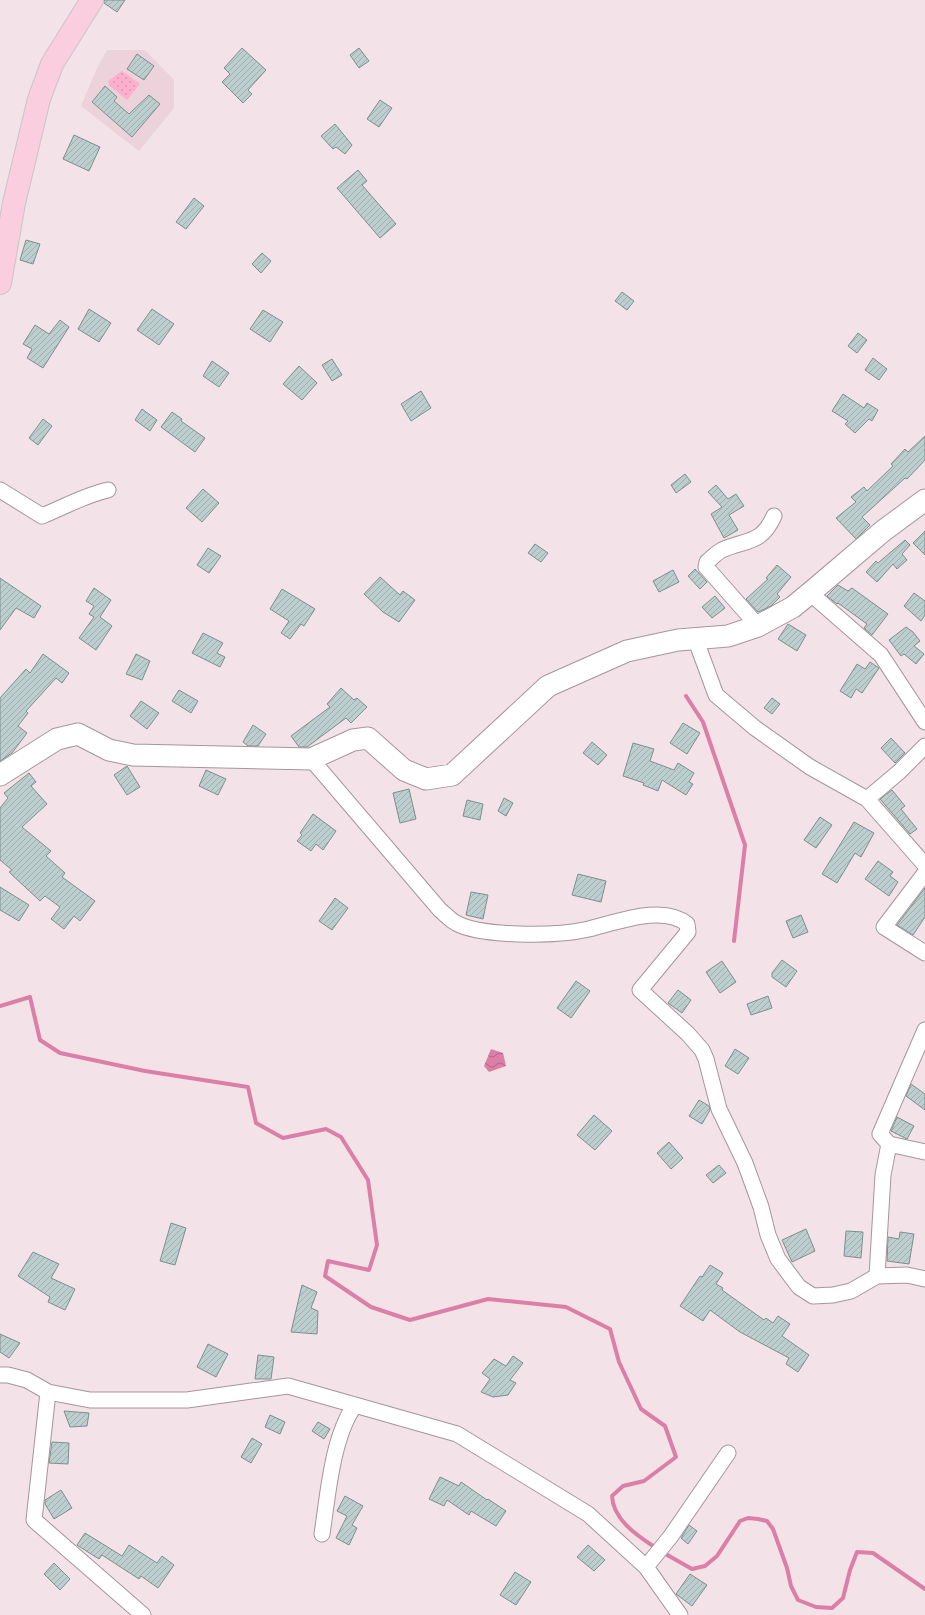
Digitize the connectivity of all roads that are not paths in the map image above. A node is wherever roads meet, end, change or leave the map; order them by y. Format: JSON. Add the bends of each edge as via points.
{"nodes":[{"id":1,"x":92,"y":0,"type":"edge"},
{"id":2,"x":0,"y":283,"type":"edge"},
{"id":3,"x":0,"y":490,"type":"edge"},
{"id":4,"x":108,"y":490,"type":"dead end"},
{"id":5,"x":925,"y":500,"type":"edge"},
{"id":6,"x":774,"y":516,"type":"dead end"},
{"id":7,"x":810,"y":594,"type":"junction"},
{"id":8,"x":758,"y":626,"type":"junction"},
{"id":9,"x":695,"y":638,"type":"junction"},
{"id":10,"x":925,"y":722,"type":"edge"},
{"id":11,"x":925,"y":746,"type":"edge"},
{"id":12,"x":310,"y":759,"type":"junction"},
{"id":13,"x":0,"y":775,"type":"edge"},
{"id":14,"x":867,"y":799,"type":"junction"},
{"id":15,"x":925,"y":866,"type":"edge"},
{"id":16,"x":925,"y":873,"type":"edge"},
{"id":17,"x":925,"y":953,"type":"edge"},
{"id":18,"x":925,"y":1030,"type":"edge"},
{"id":19,"x":889,"y":1144,"type":"junction"},
{"id":20,"x":925,"y":1152,"type":"edge"},
{"id":21,"x":877,"y":1276,"type":"junction"},
{"id":22,"x":925,"y":1279,"type":"edge"},
{"id":23,"x":0,"y":1375,"type":"edge"},
{"id":24,"x":48,"y":1392,"type":"junction"},
{"id":25,"x":355,"y":1405,"type":"junction"},
{"id":26,"x":728,"y":1454,"type":"dead end"},
{"id":27,"x":322,"y":1534,"type":"dead end"},
{"id":28,"x":650,"y":1562,"type":"junction"},
{"id":29,"x":143,"y":1615,"type":"edge"},
{"id":30,"x":680,"y":1615,"type":"edge"}],
"edges":[{"from":1,"to":2,"type":"main road","via":[[52,64],[39,99],[14,204]]},
{"from":3,"to":4,"type":"street","via":[[42,516],[71,505],[92,493]]},
{"from":5,"to":7,"type":"main road","via":[[874,539]]},
{"from":6,"to":8,"type":"street","via":[[769,528],[757,539],[721,551],[707,562],[706,567]]},
{"from":7,"to":8,"type":"main road","via":[[793,607]]},
{"from":7,"to":10,"type":"street","via":[[881,655]]},
{"from":8,"to":9,"type":"main road","via":[[728,636]]},
{"from":9,"to":12,"type":"main road","via":[[627,651],[548,686],[452,775],[426,779],[404,770],[368,738],[353,740]]},
{"from":9,"to":14,"type":"street","via":[[716,695],[755,728],[810,768]]},
{"from":11,"to":14,"type":"street"},
{"from":12,"to":13,"type":"main road","via":[[133,755],[109,750],[78,734],[56,739]]},
{"from":12,"to":21,"type":"street","via":[[440,910],[457,924],[520,935],[582,931],[667,914],[680,918],[687,924],[688,932],[640,990],[688,1034],[704,1054],[718,1109],[745,1163],[778,1259],[799,1287],[813,1296],[851,1291]]},
{"from":14,"to":15,"type":"street"},
{"from":16,"to":17,"type":"street","via":[[884,927]]},
{"from":18,"to":19,"type":"street","via":[[880,1134]]},
{"from":19,"to":20,"type":"street"},
{"from":19,"to":21,"type":"street","via":[[883,1176]]},
{"from":21,"to":22,"type":"street","via":[[907,1275]]},
{"from":23,"to":24,"type":"street","via":[[26,1380]]},
{"from":24,"to":25,"type":"street","via":[[90,1400],[187,1400],[288,1386]]},
{"from":24,"to":29,"type":"street","via":[[34,1520]]},
{"from":25,"to":27,"type":"street","via":[[347,1416],[338,1443]]},
{"from":25,"to":28,"type":"street","via":[[457,1434],[588,1514]]},
{"from":26,"to":28,"type":"street"},
{"from":28,"to":30,"type":"street"}]}
